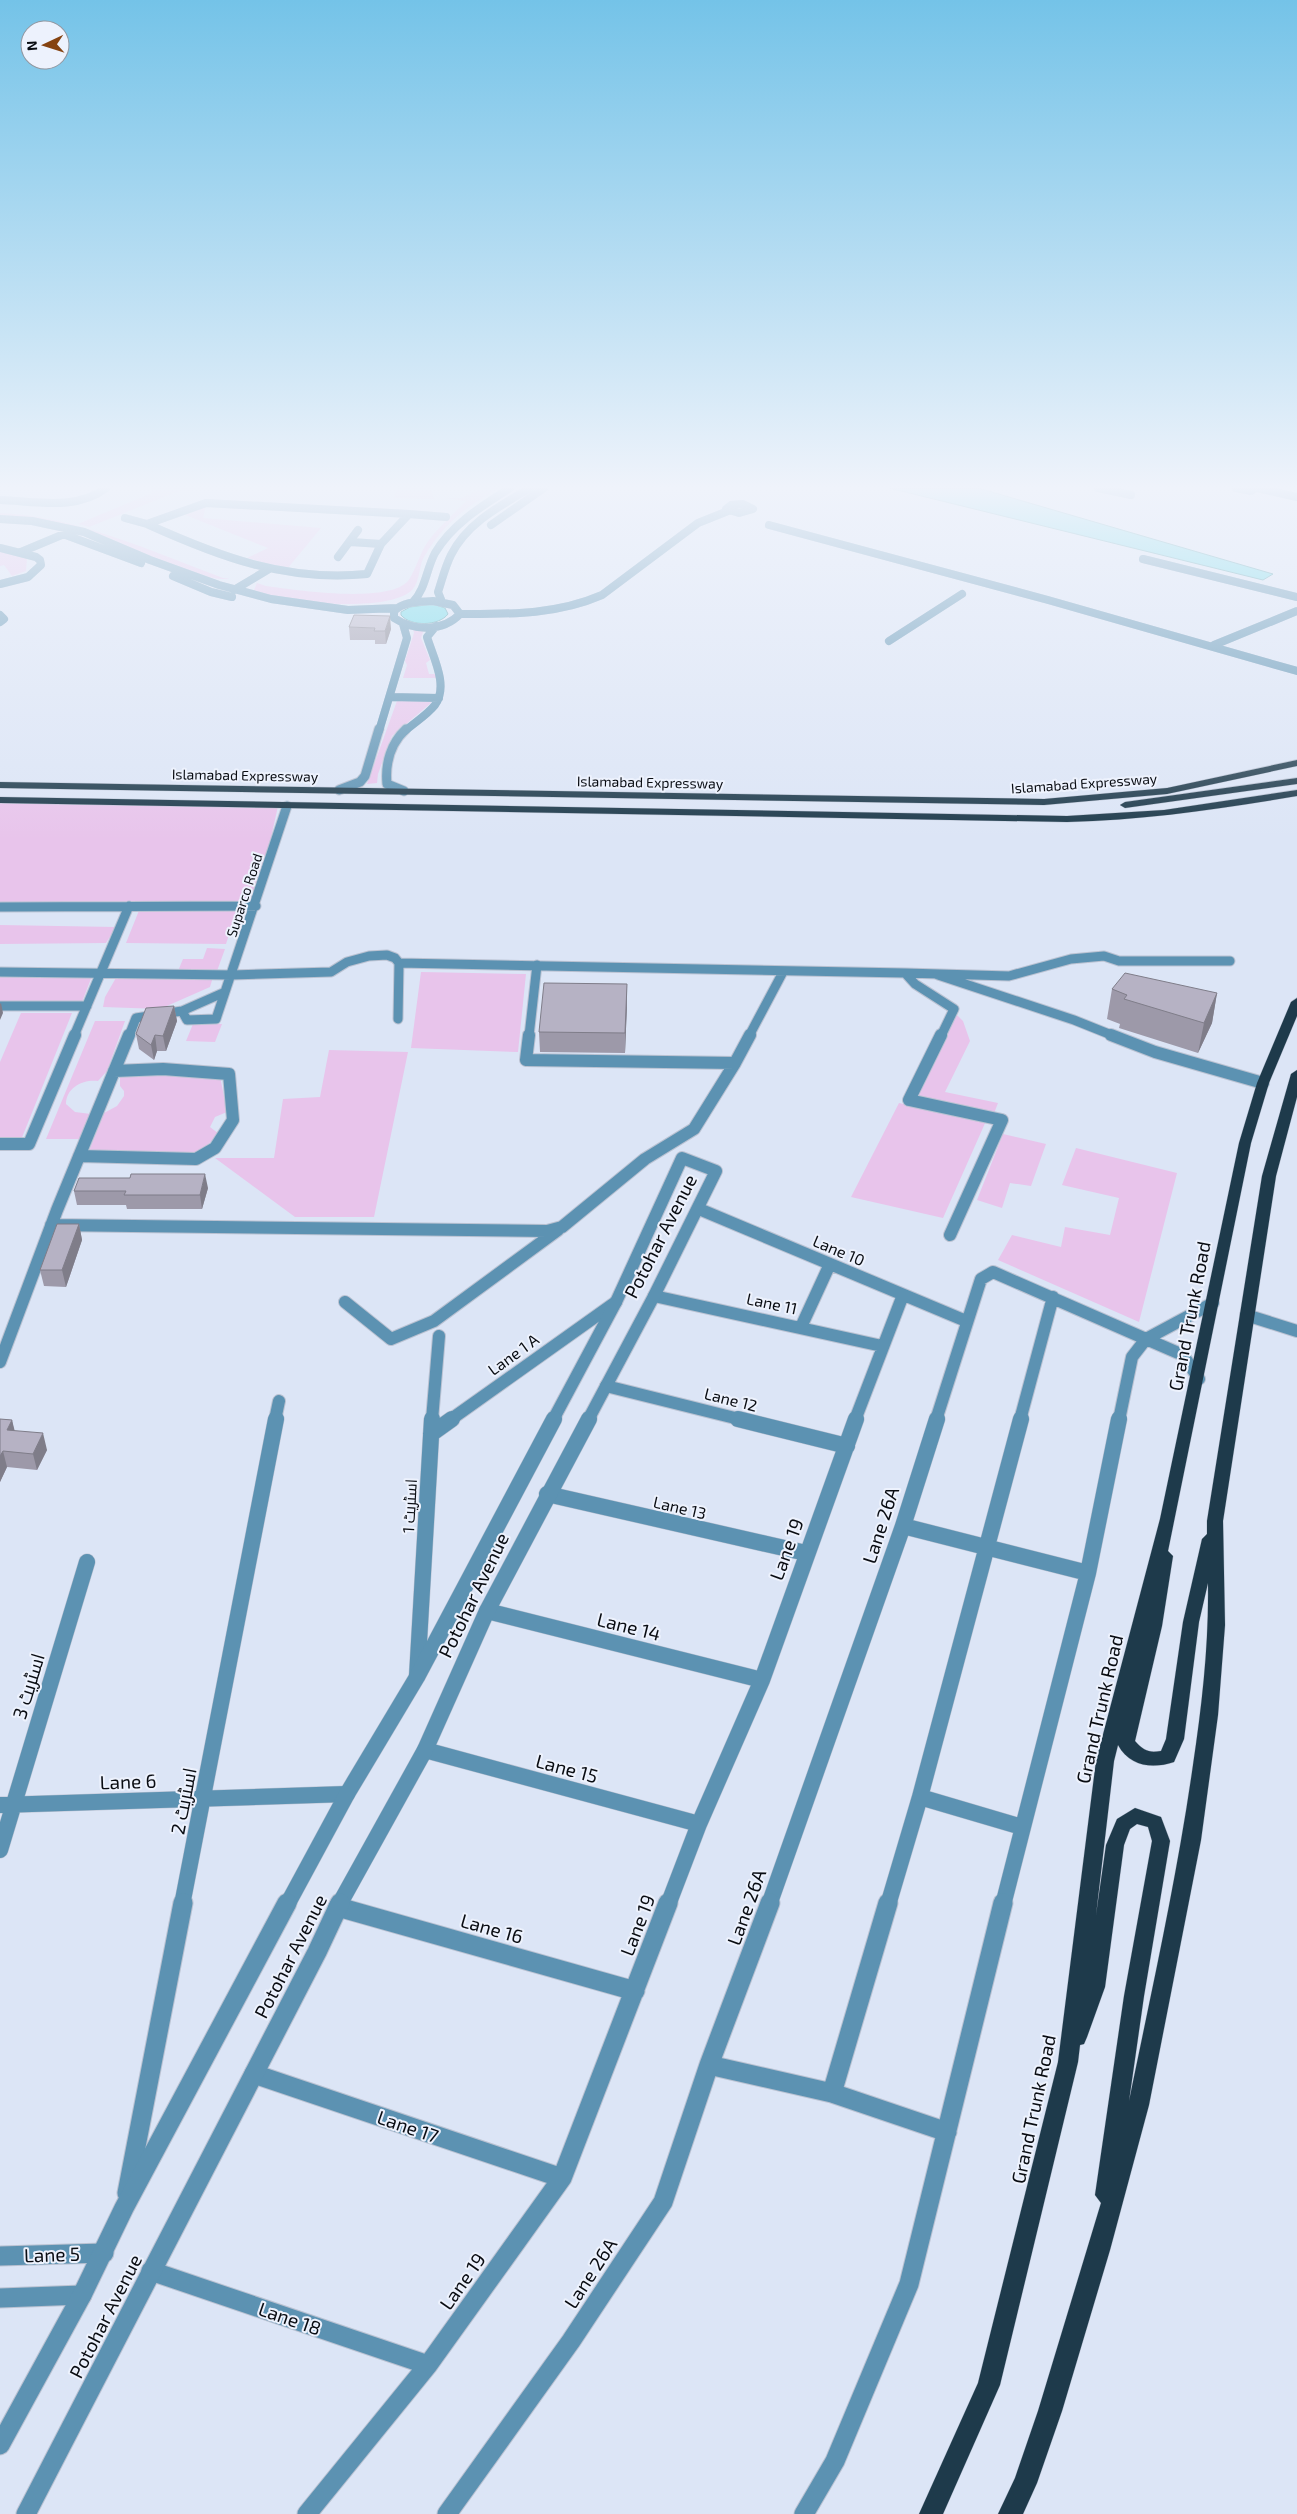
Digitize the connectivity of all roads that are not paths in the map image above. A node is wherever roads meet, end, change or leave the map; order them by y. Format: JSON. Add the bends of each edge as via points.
{"nodes":[{"id":1,"x":267,"y":605,"type":"edge"},
{"id":2,"x":315,"y":605,"type":"edge"},
{"id":3,"x":407,"y":605,"type":"edge"},
{"id":4,"x":453,"y":605,"type":"edge"},
{"id":5,"x":574,"y":605,"type":"edge"},
{"id":6,"x":944,"y":605,"type":"edge"},
{"id":7,"x":1067,"y":605,"type":"edge"},
{"id":8,"x":1297,"y":611,"type":"edge"},
{"id":9,"x":395,"y":612,"type":"junction"},
{"id":10,"x":460,"y":614,"type":"junction"},
{"id":11,"x":0,"y":615,"type":"edge"},
{"id":12,"x":0,"y":622,"type":"edge"},
{"id":13,"x":403,"y":624,"type":"junction"},
{"id":14,"x":436,"y":626,"type":"junction"},
{"id":15,"x":889,"y":641,"type":"dead end"},
{"id":16,"x":1214,"y":645,"type":"junction"},
{"id":17,"x":1297,"y":671,"type":"edge"},
{"id":18,"x":390,"y":698,"type":"junction"},
{"id":19,"x":439,"y":698,"type":"junction"},
{"id":20,"x":1297,"y":763,"type":"edge"},
{"id":21,"x":1297,"y":781,"type":"edge"},
{"id":22,"x":0,"y":785,"type":"edge"},
{"id":23,"x":339,"y":790,"type":"junction"},
{"id":24,"x":404,"y":791,"type":"junction"},
{"id":25,"x":1297,"y":793,"type":"edge"},
{"id":26,"x":0,"y":800,"type":"edge"},
{"id":27,"x":287,"y":806,"type":"junction"},
{"id":28,"x":910,"y":816,"type":"junction"},
{"id":29,"x":129,"y":906,"type":"junction"},
{"id":30,"x":256,"y":906,"type":"junction"},
{"id":31,"x":0,"y":907,"type":"edge"},
{"id":32,"x":1230,"y":961,"type":"dead end"},
{"id":33,"x":399,"y":963,"type":"junction"},
{"id":34,"x":537,"y":965,"type":"junction"},
{"id":35,"x":0,"y":972,"type":"edge"},
{"id":36,"x":101,"y":972,"type":"junction"},
{"id":37,"x":783,"y":972,"type":"junction"},
{"id":38,"x":905,"y":973,"type":"junction"},
{"id":39,"x":232,"y":974,"type":"junction"},
{"id":40,"x":935,"y":974,"type":"junction"},
{"id":41,"x":226,"y":992,"type":"junction"},
{"id":42,"x":1297,"y":1002,"type":"edge"},
{"id":43,"x":0,"y":1006,"type":"edge"},
{"id":44,"x":87,"y":1006,"type":"junction"},
{"id":45,"x":182,"y":1011,"type":"junction"},
{"id":46,"x":398,"y":1020,"type":"dead end"},
{"id":47,"x":734,"y":1063,"type":"junction"},
{"id":48,"x":114,"y":1071,"type":"junction"},
{"id":49,"x":1297,"y":1074,"type":"edge"},
{"id":50,"x":1263,"y":1083,"type":"junction"},
{"id":51,"x":0,"y":1144,"type":"edge"},
{"id":52,"x":79,"y":1156,"type":"junction"},
{"id":53,"x":699,"y":1208,"type":"junction"},
{"id":54,"x":51,"y":1225,"type":"junction"},
{"id":55,"x":562,"y":1226,"type":"junction"},
{"id":56,"x":950,"y":1235,"type":"dead end"},
{"id":57,"x":830,"y":1264,"type":"junction"},
{"id":58,"x":903,"y":1295,"type":"junction"},
{"id":59,"x":654,"y":1296,"type":"junction"},
{"id":60,"x":1053,"y":1297,"type":"junction"},
{"id":61,"x":345,"y":1302,"type":"dead end"},
{"id":62,"x":616,"y":1302,"type":"junction"},
{"id":63,"x":1213,"y":1303,"type":"junction"},
{"id":64,"x":1246,"y":1315,"type":"junction"},
{"id":65,"x":966,"y":1321,"type":"junction"},
{"id":66,"x":802,"y":1327,"type":"junction"},
{"id":67,"x":1297,"y":1331,"type":"edge"},
{"id":68,"x":439,"y":1336,"type":"dead end"},
{"id":69,"x":1146,"y":1339,"type":"junction"},
{"id":70,"x":882,"y":1346,"type":"junction"},
{"id":71,"x":0,"y":1362,"type":"edge"},
{"id":72,"x":1199,"y":1379,"type":"junction"},
{"id":73,"x":606,"y":1386,"type":"junction"},
{"id":74,"x":279,"y":1401,"type":"dead end"},
{"id":75,"x":431,"y":1434,"type":"junction"},
{"id":76,"x":847,"y":1446,"type":"junction"},
{"id":77,"x":547,"y":1494,"type":"junction"},
{"id":78,"x":1168,"y":1519,"type":"junction"},
{"id":79,"x":1215,"y":1521,"type":"junction"},
{"id":80,"x":903,"y":1526,"type":"junction"},
{"id":81,"x":987,"y":1546,"type":"junction"},
{"id":82,"x":806,"y":1553,"type":"junction"},
{"id":83,"x":87,"y":1562,"type":"dead end"},
{"id":84,"x":1088,"y":1573,"type":"junction"},
{"id":85,"x":487,"y":1611,"type":"junction"},
{"id":86,"x":416,"y":1677,"type":"junction"},
{"id":87,"x":762,"y":1680,"type":"junction"},
{"id":88,"x":425,"y":1750,"type":"junction"},
{"id":89,"x":347,"y":1794,"type":"junction"},
{"id":90,"x":920,"y":1797,"type":"junction"},
{"id":91,"x":204,"y":1799,"type":"junction"},
{"id":92,"x":6,"y":1804,"type":"edge"},
{"id":93,"x":699,"y":1824,"type":"junction"},
{"id":94,"x":1022,"y":1827,"type":"junction"},
{"id":95,"x":0,"y":1850,"type":"edge"},
{"id":96,"x":338,"y":1907,"type":"junction"},
{"id":97,"x":635,"y":1991,"type":"junction"},
{"id":98,"x":1068,"y":2062,"type":"junction"},
{"id":99,"x":709,"y":2066,"type":"junction"},
{"id":100,"x":254,"y":2074,"type":"junction"},
{"id":101,"x":832,"y":2093,"type":"junction"},
{"id":102,"x":947,"y":2132,"type":"junction"},
{"id":103,"x":562,"y":2178,"type":"junction"},
{"id":104,"x":124,"y":2208,"type":"junction"},
{"id":105,"x":1099,"y":2250,"type":"junction"},
{"id":106,"x":104,"y":2253,"type":"junction"},
{"id":107,"x":0,"y":2256,"type":"edge"},
{"id":108,"x":151,"y":2271,"type":"junction"},
{"id":109,"x":82,"y":2295,"type":"junction"},
{"id":110,"x":0,"y":2298,"type":"edge"},
{"id":111,"x":428,"y":2365,"type":"junction"},
{"id":112,"x":0,"y":2445,"type":"edge"},
{"id":113,"x":26,"y":2514,"type":"edge"},
{"id":114,"x":307,"y":2514,"type":"edge"},
{"id":115,"x":448,"y":2514,"type":"edge"},
{"id":116,"x":804,"y":2514,"type":"edge"},
{"id":117,"x":931,"y":2514,"type":"edge"},
{"id":118,"x":1010,"y":2514,"type":"edge"}],
"edges":[{"from":1,"to":9,"type":"street","via":[[324,612]]},
{"from":2,"to":9,"type":"street"},
{"from":3,"to":9,"type":"street"},
{"from":4,"to":10,"type":"street"},
{"from":5,"to":10,"type":"street","via":[[547,612]]},
{"from":6,"to":15,"type":"street"},
{"from":7,"to":16,"type":"street"},
{"from":8,"to":16,"type":"street"},
{"from":9,"to":13,"type":"street"},
{"from":10,"to":14,"type":"street","via":[[454,620]]},
{"from":11,"to":12,"type":"street","via":[[4,619]]},
{"from":13,"to":14,"type":"street"},
{"from":13,"to":18,"type":"street","via":[[407,638]]},
{"from":14,"to":19,"type":"street","via":[[427,637],[441,680]]},
{"from":16,"to":17,"type":"street"},
{"from":18,"to":19,"type":"street"},
{"from":18,"to":23,"type":"street","via":[[365,776],[360,782]]},
{"from":19,"to":24,"type":"street","via":[[393,744],[385,778],[388,784]]},
{"from":20,"to":24,"type":"highway","name":"Islamabad Expressway","via":[[1167,791],[1044,802]]},
{"from":21,"to":28,"type":"highway","via":[[1156,802]]},
{"from":22,"to":23,"type":"highway","name":"Islamabad Expressway"},
{"from":23,"to":24,"type":"highway","name":"Islamabad Expressway"},
{"from":25,"to":28,"type":"highway","name":"Islamabad Expressway","via":[[1195,810],[1121,817],[1031,820]]},
{"from":26,"to":27,"type":"highway","name":"Islamabad Expressway"},
{"from":27,"to":28,"type":"highway","name":"Islamabad Expressway"},
{"from":27,"to":30,"type":"street","name":"Suparco Road"},
{"from":29,"to":30,"type":"street"},
{"from":29,"to":31,"type":"street"},
{"from":29,"to":36,"type":"street"},
{"from":30,"to":39,"type":"street","name":"Suparco Road"},
{"from":32,"to":40,"type":"street","via":[[1119,961],[1104,956],[1071,959],[1009,976]]},
{"from":33,"to":34,"type":"street"},
{"from":33,"to":39,"type":"street","via":[[387,955],[369,956],[347,962],[331,972]]},
{"from":33,"to":46,"type":"street"},
{"from":34,"to":37,"type":"street"},
{"from":34,"to":47,"type":"street","via":[[526,1060]]},
{"from":35,"to":36,"type":"street"},
{"from":36,"to":39,"type":"street"},
{"from":36,"to":44,"type":"street"},
{"from":37,"to":38,"type":"street"},
{"from":37,"to":47,"type":"street"},
{"from":38,"to":40,"type":"street"},
{"from":38,"to":56,"type":"street","via":[[915,984],[954,1009],[909,1100],[1002,1120]]},
{"from":39,"to":41,"type":"street","name":"Suparco Road"},
{"from":40,"to":50,"type":"street","via":[[1074,1020],[1155,1052]]},
{"from":41,"to":45,"type":"street"},
{"from":41,"to":45,"type":"street","name":"Suparco Road","via":[[216,1019],[187,1020]]},
{"from":42,"to":50,"type":"highway","name":"Grand Trunk Road"},
{"from":43,"to":44,"type":"street"},
{"from":44,"to":51,"type":"street","via":[[29,1144]]},
{"from":45,"to":48,"type":"street","via":[[136,1018]]},
{"from":47,"to":55,"type":"street","via":[[694,1129],[645,1159]]},
{"from":48,"to":52,"type":"street"},
{"from":48,"to":52,"type":"street","via":[[229,1074],[233,1120],[215,1148],[196,1159]]},
{"from":49,"to":64,"type":"highway","via":[[1269,1176]]},
{"from":50,"to":63,"type":"highway","name":"Grand Trunk Road","via":[[1245,1143]]},
{"from":52,"to":54,"type":"street"},
{"from":53,"to":57,"type":"street","name":"Lane 10"},
{"from":53,"to":59,"type":"street","name":"Potohar Avenue"},
{"from":53,"to":62,"type":"street","name":"Potohar Avenue","via":[[716,1171],[682,1158]]},
{"from":54,"to":55,"type":"street","via":[[547,1231]]},
{"from":54,"to":71,"type":"street"},
{"from":55,"to":61,"type":"street","via":[[434,1321],[391,1339]]},
{"from":57,"to":58,"type":"street","name":"Lane 10"},
{"from":57,"to":66,"type":"street"},
{"from":58,"to":65,"type":"street","name":"Lane 10"},
{"from":58,"to":70,"type":"street","name":"Lane 19"},
{"from":59,"to":66,"type":"street","name":"Lane 11"},
{"from":59,"to":73,"type":"street","name":"Potohar Avenue"},
{"from":60,"to":65,"type":"street","name":"Lane 26A","via":[[993,1272],[981,1279]]},
{"from":60,"to":69,"type":"street"},
{"from":60,"to":81,"type":"street"},
{"from":62,"to":75,"type":"street","name":"Lane 1 A"},
{"from":62,"to":86,"type":"street","name":"Potohar Avenue"},
{"from":63,"to":69,"type":"street"},
{"from":63,"to":72,"type":"highway","name":"Grand Trunk Road"},
{"from":64,"to":67,"type":"street"},
{"from":64,"to":79,"type":"highway"},
{"from":65,"to":80,"type":"street","name":"Lane 26A"},
{"from":66,"to":70,"type":"street","name":"Lane 11"},
{"from":68,"to":75,"type":"street","name":"اسٹریٹ 1"},
{"from":69,"to":72,"type":"street","via":[[1183,1354]]},
{"from":69,"to":84,"type":"street","via":[[1132,1357]]},
{"from":70,"to":76,"type":"street","name":"Lane 19"},
{"from":72,"to":78,"type":"highway","name":"Grand Trunk Road"},
{"from":73,"to":76,"type":"street","name":"Lane 12"},
{"from":73,"to":77,"type":"street","name":"Potohar Avenue"},
{"from":74,"to":91,"type":"street","name":"اسٹریٹ 2"},
{"from":75,"to":86,"type":"street","name":"اسٹریٹ 1"},
{"from":76,"to":82,"type":"street","name":"Lane 19"},
{"from":77,"to":82,"type":"street","name":"Lane 13"},
{"from":77,"to":85,"type":"street","name":"Potohar Avenue"},
{"from":78,"to":79,"type":"highway","via":[[1163,1580],[1126,1743],[1136,1755],[1151,1761],[1168,1757],[1175,1739],[1191,1622]]},
{"from":78,"to":98,"type":"highway","name":"Grand Trunk Road","via":[[1105,1761]]},
{"from":79,"to":105,"type":"highway","via":[[1217,1626],[1192,1840],[1139,2105]]},
{"from":80,"to":81,"type":"street"},
{"from":80,"to":99,"type":"street","name":"Lane 26A"},
{"from":81,"to":84,"type":"street"},
{"from":81,"to":90,"type":"street"},
{"from":82,"to":87,"type":"street","name":"Lane 19"},
{"from":83,"to":92,"type":"street","name":"اسٹریٹ 3"},
{"from":84,"to":94,"type":"street"},
{"from":85,"to":87,"type":"street","name":"Lane 14"},
{"from":85,"to":88,"type":"street","name":"Potohar Avenue"},
{"from":86,"to":89,"type":"street","name":"Potohar Avenue"},
{"from":87,"to":93,"type":"street","name":"Lane 19"},
{"from":88,"to":93,"type":"street","name":"Lane 15"},
{"from":88,"to":96,"type":"street","name":"Potohar Avenue"},
{"from":89,"to":91,"type":"street","name":"Lane 6"},
{"from":89,"to":104,"type":"street","name":"Potohar Avenue"},
{"from":90,"to":94,"type":"street"},
{"from":90,"to":101,"type":"street"},
{"from":91,"to":92,"type":"street","name":"Lane 6"},
{"from":91,"to":104,"type":"street","name":"اسٹریٹ 2"},
{"from":92,"to":95,"type":"street","name":"اسٹریٹ 3"},
{"from":93,"to":97,"type":"street","name":"Lane 19"},
{"from":94,"to":102,"type":"street"},
{"from":96,"to":97,"type":"street","name":"Lane 16"},
{"from":96,"to":100,"type":"street","name":"Potohar Avenue"},
{"from":97,"to":103,"type":"street","name":"Lane 19"},
{"from":98,"to":105,"type":"highway","via":[[1095,1987],[1115,1845],[1123,1824],[1135,1816],[1155,1822],[1161,1841],[1134,1996]]},
{"from":98,"to":117,"type":"highway","name":"Grand Trunk Road","via":[[989,2385]]},
{"from":99,"to":101,"type":"street"},
{"from":99,"to":115,"type":"street","name":"Lane 26A","via":[[662,2202],[571,2341]]},
{"from":100,"to":103,"type":"street","name":"Lane 17"},
{"from":100,"to":108,"type":"street","name":"Potohar Avenue"},
{"from":101,"to":102,"type":"street"},
{"from":102,"to":116,"type":"street","via":[[909,2284],[835,2461]]},
{"from":103,"to":111,"type":"street","name":"Lane 19"},
{"from":104,"to":106,"type":"street","name":"Potohar Avenue"},
{"from":105,"to":118,"type":"highway","via":[[1026,2483]]},
{"from":106,"to":107,"type":"street","name":"Lane 5"},
{"from":106,"to":109,"type":"street","name":"Potohar Avenue"},
{"from":108,"to":111,"type":"street","name":"Lane 18"},
{"from":108,"to":113,"type":"street","name":"Potohar Avenue"},
{"from":109,"to":110,"type":"street"},
{"from":109,"to":112,"type":"street","name":"Potohar Avenue"},
{"from":111,"to":114,"type":"street","name":"Lane 19"}]}
